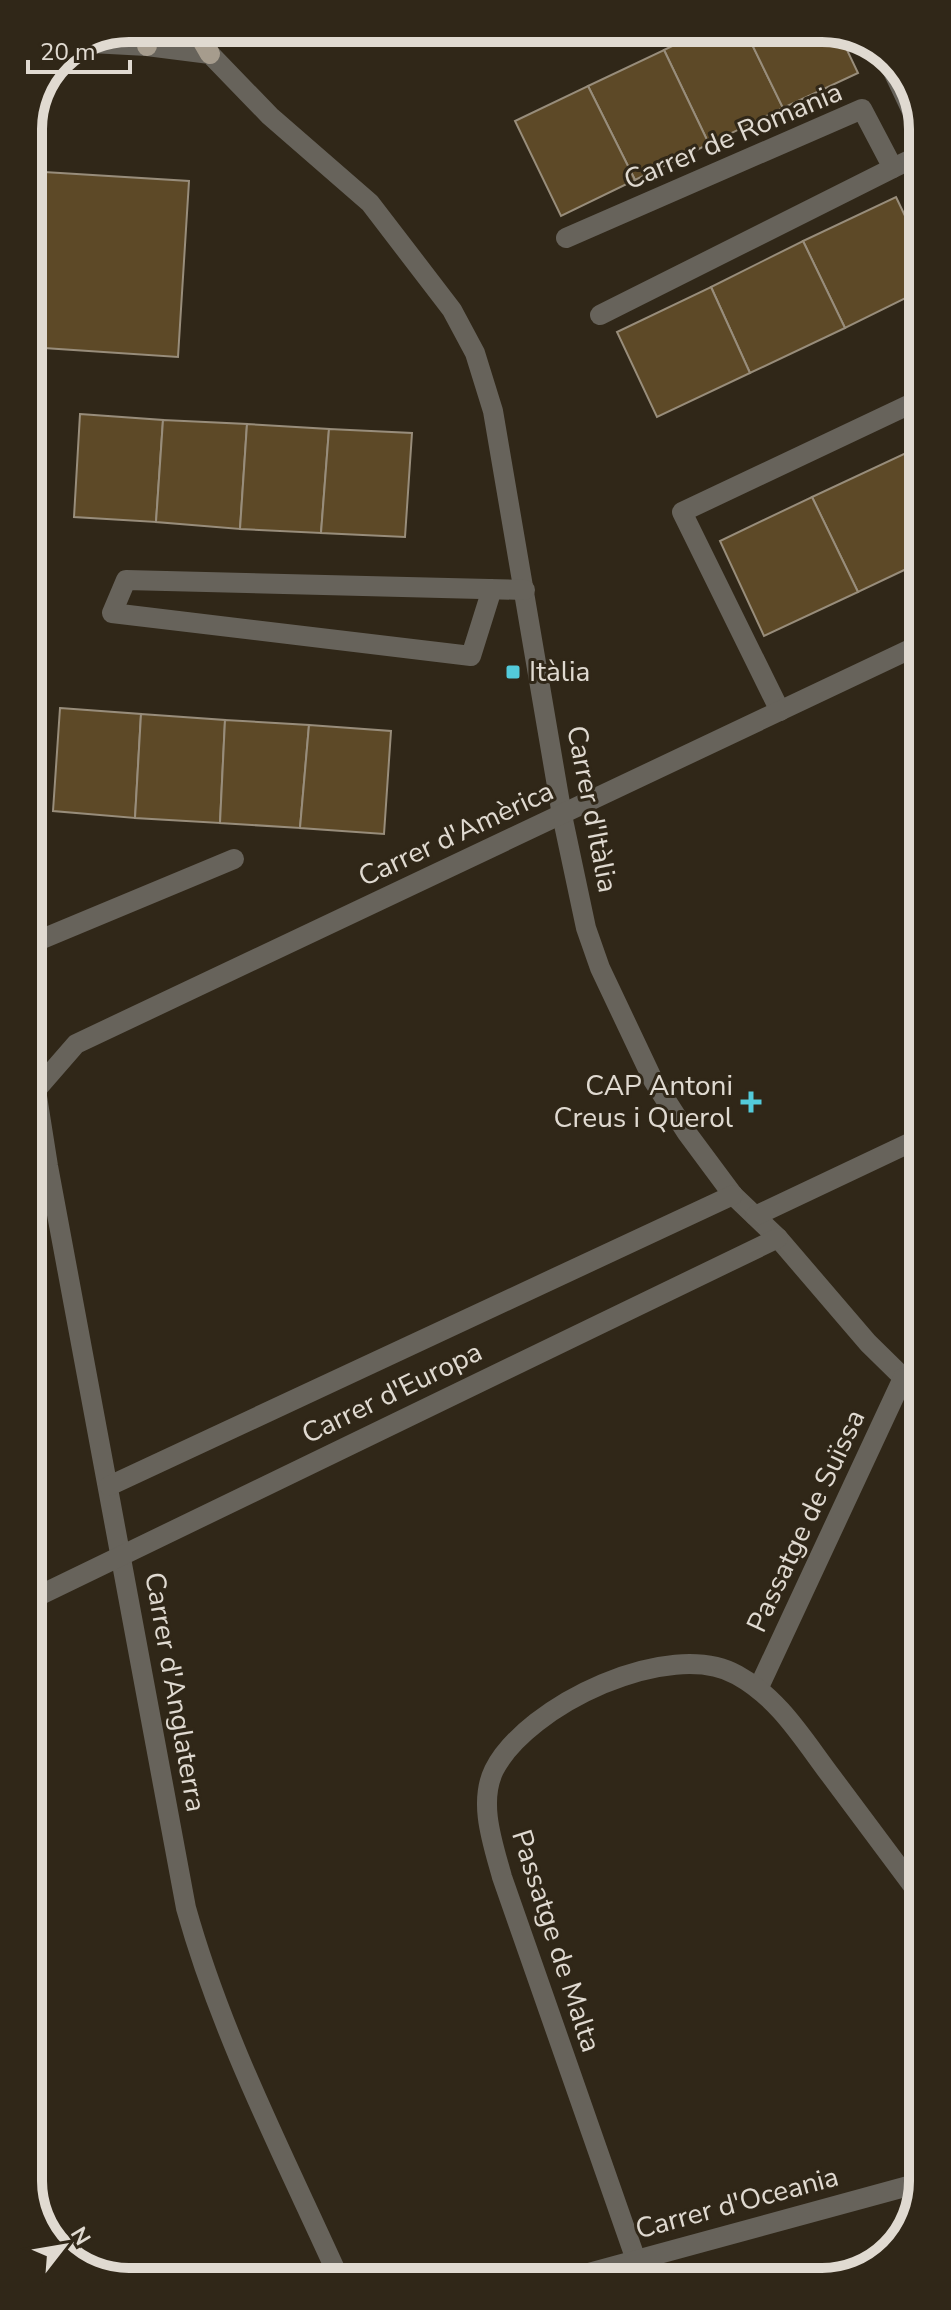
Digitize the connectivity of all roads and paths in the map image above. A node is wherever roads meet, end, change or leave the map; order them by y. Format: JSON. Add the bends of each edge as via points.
{"nodes":[{"id":1,"x":165,"y":42,"type":"edge"},
{"id":2,"x":203,"y":42,"type":"edge"},
{"id":3,"x":210,"y":54,"type":"junction"},
{"id":4,"x":909,"y":160,"type":"edge"},
{"id":5,"x":893,"y":168,"type":"junction"},
{"id":6,"x":566,"y":238,"type":"dead end"},
{"id":7,"x":600,"y":315,"type":"dead end"},
{"id":8,"x":909,"y":405,"type":"edge"},
{"id":9,"x":492,"y":589,"type":"junction"},
{"id":10,"x":525,"y":590,"type":"junction"},
{"id":11,"x":909,"y":650,"type":"edge"},
{"id":12,"x":780,"y":711,"type":"junction"},
{"id":13,"x":562,"y":815,"type":"junction"},
{"id":14,"x":234,"y":859,"type":"dead end"},
{"id":15,"x":42,"y":939,"type":"edge"},
{"id":16,"x":42,"y":1081,"type":"edge"},
{"id":17,"x":42,"y":1136,"type":"edge"},
{"id":18,"x":909,"y":1143,"type":"edge"},
{"id":19,"x":733,"y":1195,"type":"junction"},
{"id":20,"x":755,"y":1216,"type":"junction"},
{"id":21,"x":778,"y":1238,"type":"junction"},
{"id":22,"x":903,"y":1378,"type":"junction"},
{"id":23,"x":909,"y":1384,"type":"edge"},
{"id":24,"x":109,"y":1486,"type":"junction"},
{"id":25,"x":122,"y":1555,"type":"junction"},
{"id":26,"x":42,"y":1594,"type":"edge"},
{"id":27,"x":759,"y":1687,"type":"junction"},
{"id":28,"x":909,"y":1880,"type":"edge"},
{"id":29,"x":908,"y":2186,"type":"edge"},
{"id":30,"x":636,"y":2260,"type":"junction"},
{"id":31,"x":335,"y":2268,"type":"edge"},
{"id":32,"x":607,"y":2268,"type":"edge"}],
"edges":[{"from":1,"to":3,"type":"street"},
{"from":2,"to":3,"type":"main road"},
{"from":3,"to":10,"type":"street","name":"Carrer d'Itàlia","via":[[270,116],[370,203],[452,310],[475,353],[493,411]]},
{"from":4,"to":5,"type":"street"},
{"from":5,"to":6,"type":"street","name":"Carrer de Romania","via":[[862,109]]},
{"from":5,"to":7,"type":"street"},
{"from":8,"to":12,"type":"street","via":[[682,512]]},
{"from":9,"to":9,"type":"street","via":[[126,580],[112,613],[471,656]]},
{"from":9,"to":10,"type":"street"},
{"from":10,"to":13,"type":"street","name":"Carrer d'Itàlia"},
{"from":11,"to":12,"type":"street","name":"Carrer d'Amèrica"},
{"from":12,"to":13,"type":"street","name":"Carrer d'Amèrica"},
{"from":13,"to":16,"type":"street","name":"Carrer d'Amèrica","via":[[76,1044]]},
{"from":13,"to":19,"type":"street","name":"Carrer d'Itàlia","via":[[586,928],[623,1020],[662,1094]]},
{"from":14,"to":15,"type":"street"},
{"from":17,"to":24,"type":"street","name":"Carrer d'Anglaterra"},
{"from":18,"to":20,"type":"street"},
{"from":19,"to":20,"type":"street","name":"Carrer d'Itàlia"},
{"from":19,"to":24,"type":"street","name":"Carrer d'Europa"},
{"from":20,"to":21,"type":"street","name":"Carrer d'Itàlia"},
{"from":21,"to":22,"type":"street","name":"Carrer d'Itàlia"},
{"from":21,"to":25,"type":"street","name":"Carrer d'Europa"},
{"from":22,"to":23,"type":"street","name":"Carrer d'Itàlia"},
{"from":22,"to":27,"type":"street","name":"Passatge de Suïssa"},
{"from":24,"to":25,"type":"street","name":"Carrer d'Anglaterra"},
{"from":25,"to":26,"type":"street","name":"Carrer d'Europa"},
{"from":25,"to":31,"type":"street","name":"Carrer d'Anglaterra","via":[[186,1908],[202,1965]]},
{"from":27,"to":28,"type":"street","name":"Passatge de Malta","via":[[794,1724]]},
{"from":27,"to":30,"type":"street","name":"Passatge de Malta","via":[[704,1663],[667,1664],[629,1674],[555,1709],[528,1728],[493,1772],[490,1785],[489,1832],[502,1877]]},
{"from":29,"to":30,"type":"street","name":"Carrer d'Oceania"},
{"from":30,"to":32,"type":"street","name":"Carrer d'Oceania"}]}
